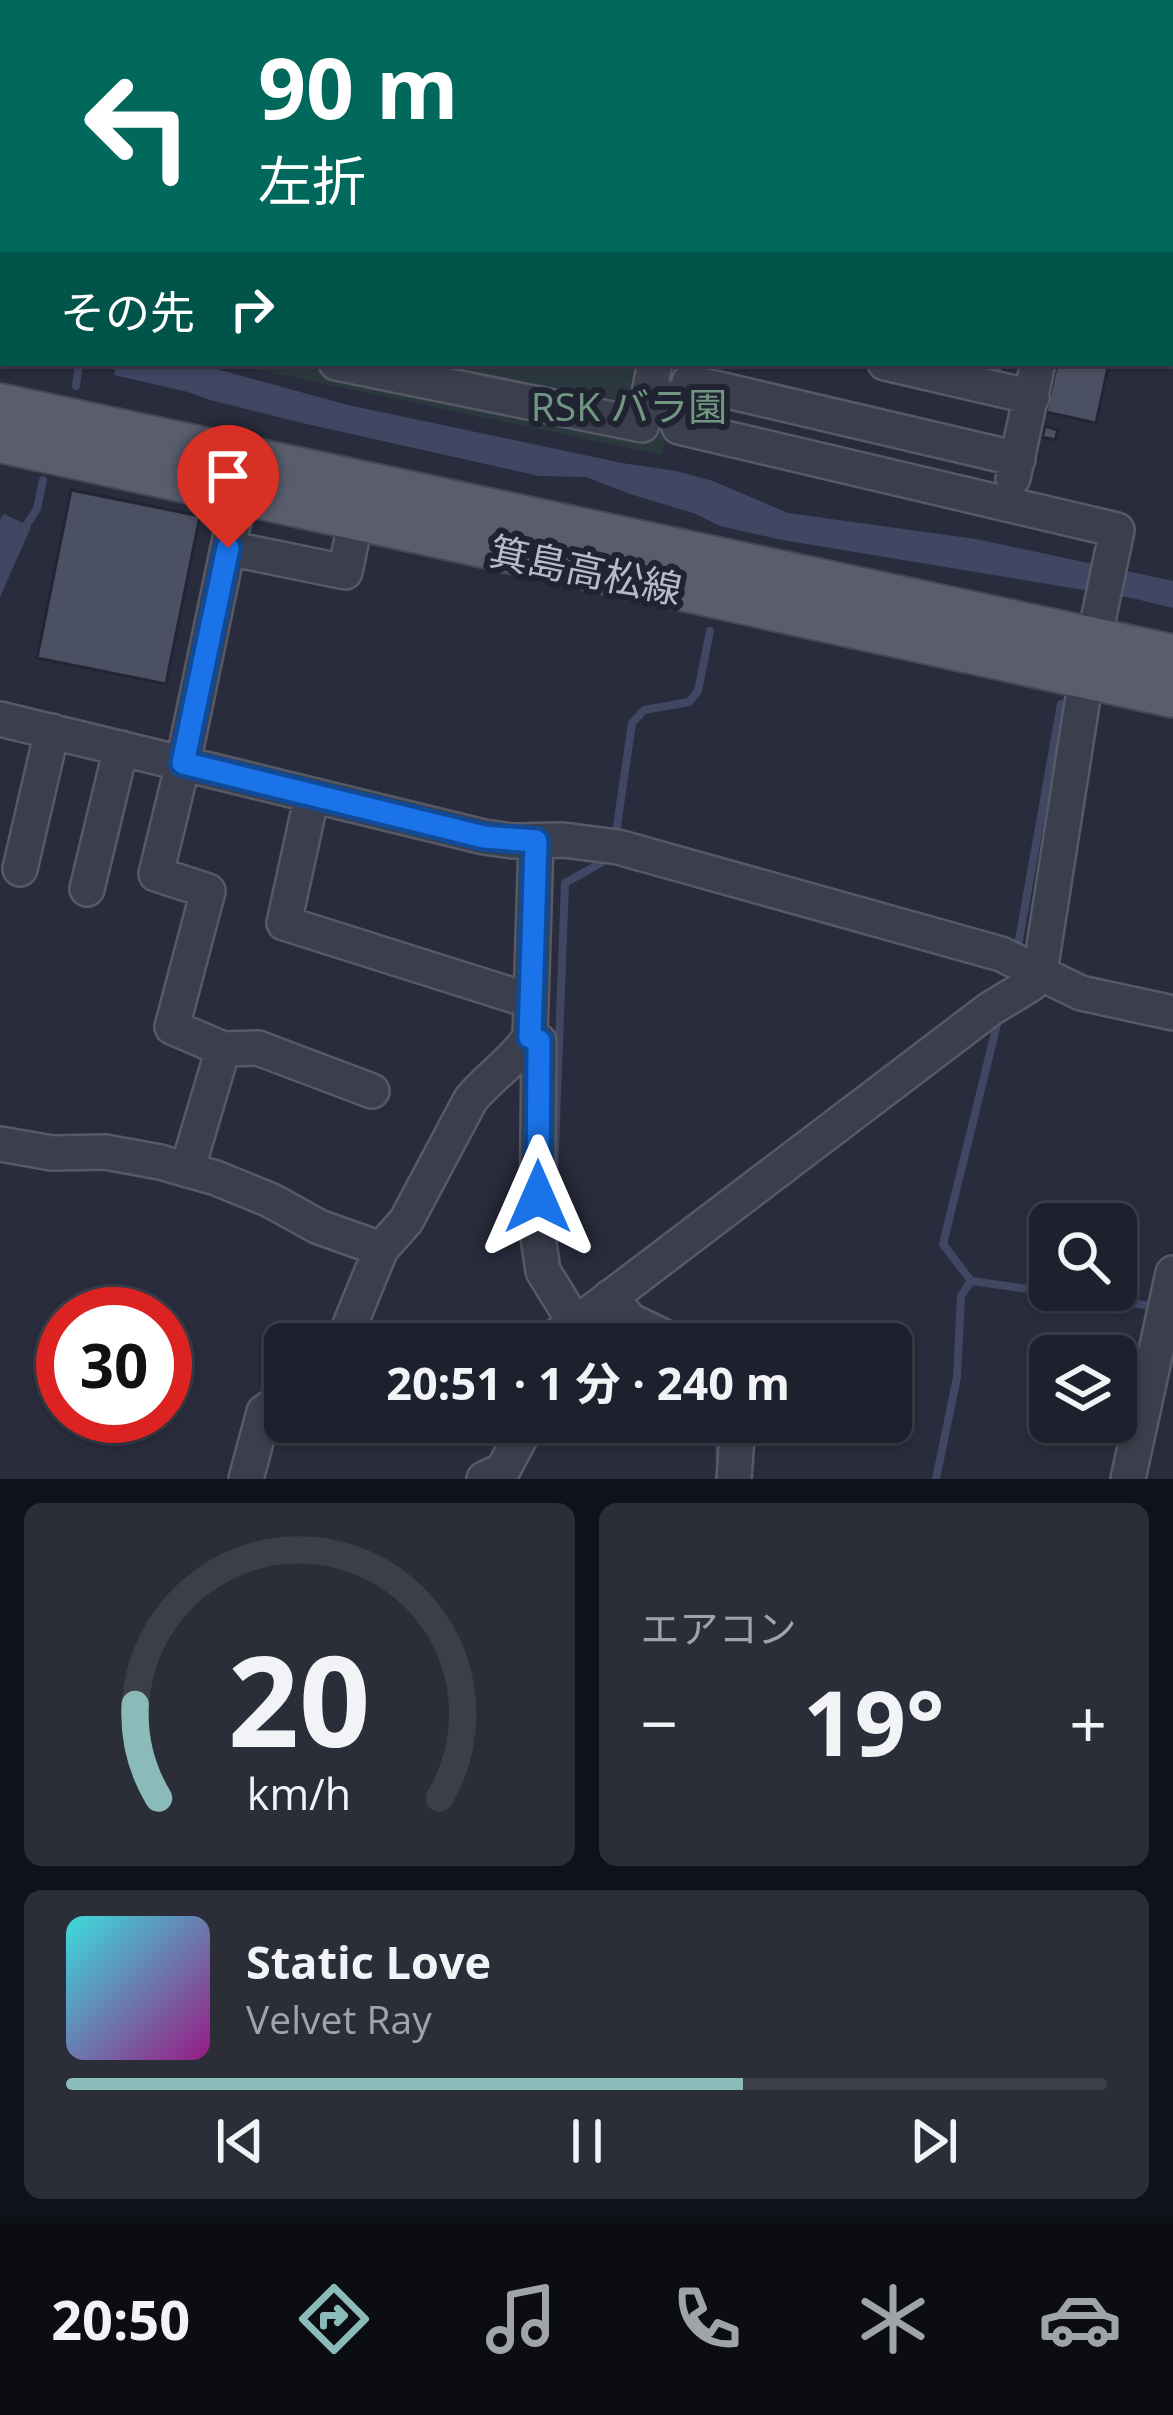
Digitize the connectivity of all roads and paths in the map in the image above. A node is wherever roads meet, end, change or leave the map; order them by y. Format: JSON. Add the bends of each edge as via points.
{"nodes":[{"id":1,"x":359,"y":366,"type":"edge"},
{"id":2,"x":899,"y":366,"type":"edge"},
{"id":3,"x":1037,"y":366,"type":"edge"},
{"id":4,"x":666,"y":391,"type":"edge"},
{"id":5,"x":1032,"y":397,"type":"junction"},
{"id":6,"x":0,"y":405,"type":"edge"},
{"id":7,"x":0,"y":441,"type":"edge"},
{"id":8,"x":1018,"y":459,"type":"junction"},
{"id":9,"x":240,"y":493,"type":"junction"},
{"id":10,"x":1007,"y":504,"type":"junction"},
{"id":11,"x":356,"y":519,"type":"junction"},
{"id":12,"x":228,"y":548,"type":"junction"},
{"id":13,"x":1173,"y":656,"type":"edge"},
{"id":14,"x":1090,"y":658,"type":"junction"},
{"id":15,"x":1173,"y":696,"type":"edge"},
{"id":16,"x":0,"y":718,"type":"edge"},
{"id":17,"x":52,"y":731,"type":"junction"},
{"id":18,"x":121,"y":748,"type":"junction"},
{"id":19,"x":183,"y":763,"type":"junction"},
{"id":20,"x":312,"y":795,"type":"junction"},
{"id":21,"x":536,"y":841,"type":"junction"},
{"id":22,"x":20,"y":869,"type":"dead end"},
{"id":23,"x":87,"y":889,"type":"dead end"},
{"id":24,"x":1014,"y":979,"type":"junction"},
{"id":25,"x":531,"y":1001,"type":"junction"},
{"id":26,"x":1173,"y":1012,"type":"edge"},
{"id":27,"x":530,"y":1037,"type":"junction"},
{"id":28,"x":224,"y":1049,"type":"junction"},
{"id":29,"x":372,"y":1091,"type":"dead end"},
{"id":30,"x":0,"y":1144,"type":"edge"},
{"id":31,"x":187,"y":1170,"type":"junction"},
{"id":32,"x":381,"y":1250,"type":"junction"},
{"id":33,"x":1168,"y":1297,"type":"edge"},
{"id":34,"x":590,"y":1312,"type":"junction"},
{"id":35,"x":351,"y":1323,"type":"edge"},
{"id":36,"x":574,"y":1323,"type":"edge"},
{"id":37,"x":635,"y":1323,"type":"edge"},
{"id":38,"x":264,"y":1412,"type":"edge"},
{"id":39,"x":517,"y":1443,"type":"edge"},
{"id":40,"x":737,"y":1443,"type":"edge"},
{"id":41,"x":246,"y":1479,"type":"edge"},
{"id":42,"x":484,"y":1479,"type":"edge"},
{"id":43,"x":734,"y":1479,"type":"edge"},
{"id":44,"x":1128,"y":1479,"type":"edge"}],
"edges":[{"from":1,"to":4,"type":"street","via":[[642,425]]},
{"from":2,"to":5,"type":"street"},
{"from":3,"to":5,"type":"street"},
{"from":4,"to":8,"type":"street","via":[[689,382]]},
{"from":4,"to":10,"type":"street","via":[[679,427]]},
{"from":5,"to":8,"type":"street"},
{"from":6,"to":14,"type":"main road","name":"箕島高松線"},
{"from":7,"to":9,"type":"main road","name":"箕島高松線"},
{"from":8,"to":10,"type":"street"},
{"from":9,"to":11,"type":"main road","name":"箕島高松線"},
{"from":9,"to":12,"type":"street"},
{"from":10,"to":14,"type":"street","via":[[1117,530]]},
{"from":11,"to":12,"type":"street","via":[[345,572]]},
{"from":11,"to":14,"type":"main road","name":"箕島高松線"},
{"from":12,"to":19,"type":"street"},
{"from":13,"to":14,"type":"main road","name":"箕島高松線"},
{"from":14,"to":15,"type":"main road","name":"箕島高松線"},
{"from":14,"to":24,"type":"street"},
{"from":16,"to":17,"type":"street"},
{"from":17,"to":18,"type":"street"},
{"from":17,"to":22,"type":"street"},
{"from":18,"to":19,"type":"street"},
{"from":18,"to":23,"type":"street"},
{"from":19,"to":20,"type":"street"},
{"from":19,"to":28,"type":"street","via":[[156,874],[208,891],[172,1027]]},
{"from":20,"to":21,"type":"street","via":[[484,837]]},
{"from":20,"to":25,"type":"street","via":[[284,923]]},
{"from":21,"to":24,"type":"street","via":[[606,845]]},
{"from":21,"to":25,"type":"street"},
{"from":24,"to":26,"type":"street"},
{"from":24,"to":34,"type":"street"},
{"from":25,"to":27,"type":"street"},
{"from":27,"to":32,"type":"street","via":[[471,1099],[406,1222]]},
{"from":27,"to":34,"type":"street","via":[[539,1041],[543,1271]]},
{"from":28,"to":29,"type":"street","via":[[258,1048]]},
{"from":28,"to":31,"type":"street"},
{"from":30,"to":31,"type":"street","via":[[105,1152]]},
{"from":31,"to":32,"type":"street"},
{"from":32,"to":35,"type":"street"},
{"from":33,"to":44,"type":"street"},
{"from":34,"to":36,"type":"street"},
{"from":34,"to":37,"type":"street"},
{"from":38,"to":41,"type":"street"},
{"from":39,"to":42,"type":"street","via":[[503,1470]]},
{"from":40,"to":43,"type":"street"}]}
